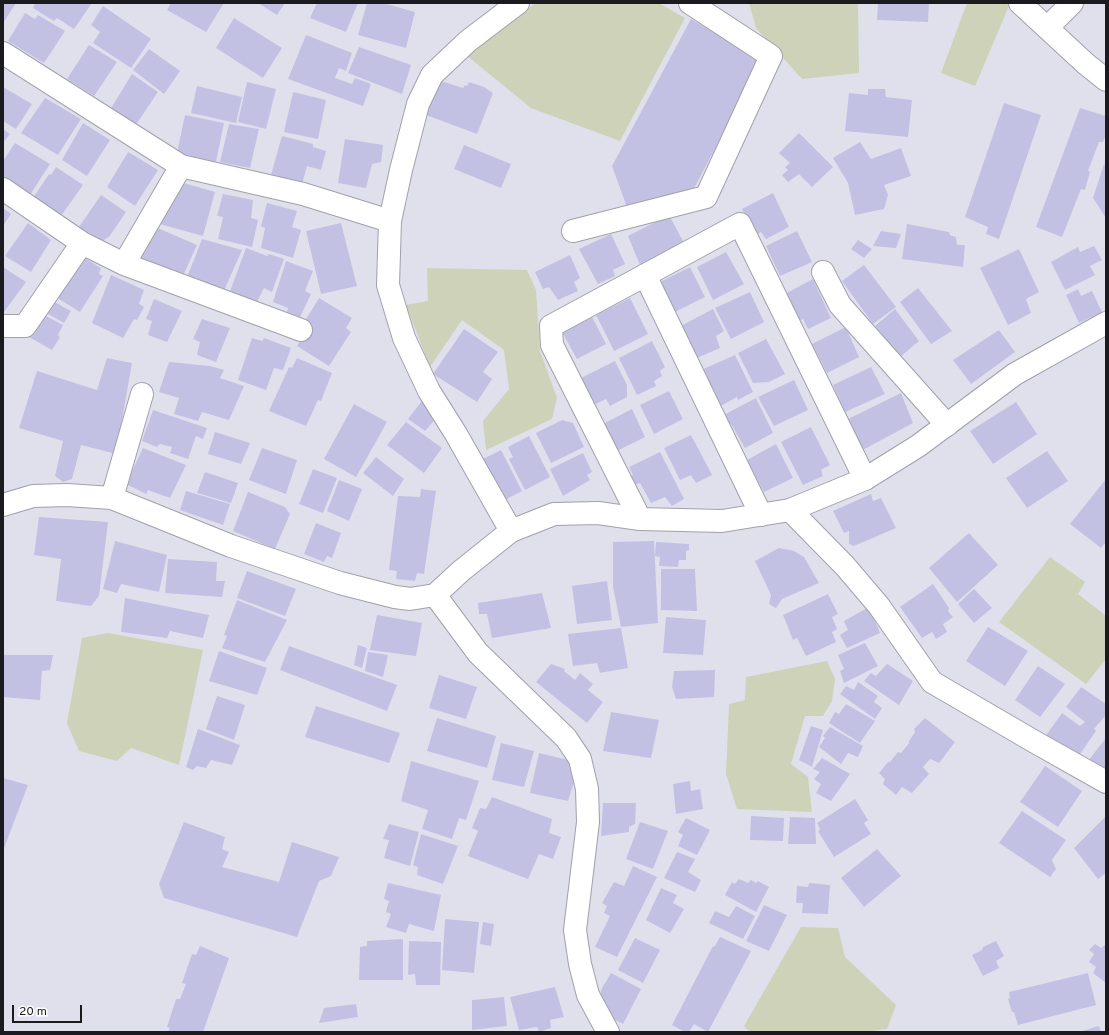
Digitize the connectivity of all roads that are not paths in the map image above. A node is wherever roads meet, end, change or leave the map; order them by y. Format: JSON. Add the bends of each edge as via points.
{"nodes":[{"id":1,"x":690,"y":3,"type":"edge"},
{"id":2,"x":1020,"y":3,"type":"edge"},
{"id":3,"x":1072,"y":3,"type":"edge"},
{"id":4,"x":509,"y":5,"type":"edge"},
{"id":5,"x":1047,"y":28,"type":"junction"},
{"id":6,"x":3,"y":52,"type":"edge"},
{"id":7,"x":1106,"y":80,"type":"edge"},
{"id":8,"x":180,"y":166,"type":"junction"},
{"id":9,"x":3,"y":189,"type":"edge"},
{"id":10,"x":390,"y":221,"type":"junction"},
{"id":11,"x":573,"y":230,"type":"dead end"},
{"id":12,"x":82,"y":243,"type":"junction"},
{"id":13,"x":124,"y":264,"type":"junction"},
{"id":14,"x":823,"y":272,"type":"dead end"},
{"id":15,"x":645,"y":275,"type":"junction"},
{"id":16,"x":1106,"y":323,"type":"edge"},
{"id":17,"x":3,"y":326,"type":"edge"},
{"id":18,"x":301,"y":330,"type":"dead end"},
{"id":19,"x":142,"y":394,"type":"dead end"},
{"id":20,"x":946,"y":425,"type":"junction"},
{"id":21,"x":865,"y":479,"type":"junction"},
{"id":22,"x":112,"y":498,"type":"junction"},
{"id":23,"x":3,"y":505,"type":"edge"},
{"id":24,"x":790,"y":510,"type":"junction"},
{"id":25,"x":761,"y":515,"type":"junction"},
{"id":26,"x":640,"y":519,"type":"junction"},
{"id":27,"x":510,"y":531,"type":"junction"},
{"id":28,"x":435,"y":595,"type":"junction"},
{"id":29,"x":1106,"y":782,"type":"edge"},
{"id":30,"x":608,"y":1032,"type":"edge"}],
"edges":[{"from":1,"to":11,"type":"street","via":[[771,56],[706,197]]},
{"from":2,"to":5,"type":"street"},
{"from":3,"to":5,"type":"street"},
{"from":4,"to":10,"type":"street","via":[[432,75],[418,104]]},
{"from":5,"to":7,"type":"street"},
{"from":6,"to":8,"type":"street"},
{"from":8,"to":10,"type":"street","via":[[303,194]]},
{"from":8,"to":13,"type":"street"},
{"from":9,"to":12,"type":"street"},
{"from":10,"to":27,"type":"street","via":[[388,285],[404,338],[429,392],[456,434]]},
{"from":12,"to":13,"type":"street"},
{"from":12,"to":17,"type":"street","via":[[25,326]]},
{"from":13,"to":18,"type":"street"},
{"from":14,"to":20,"type":"street","via":[[840,304]]},
{"from":15,"to":21,"type":"street","via":[[740,224]]},
{"from":15,"to":25,"type":"street"},
{"from":15,"to":26,"type":"street","via":[[551,326],[552,345]]},
{"from":16,"to":20,"type":"street","via":[[1015,374]]},
{"from":19,"to":22,"type":"street"},
{"from":20,"to":21,"type":"street"},
{"from":21,"to":24,"type":"street"},
{"from":22,"to":23,"type":"street","via":[[34,496]]},
{"from":22,"to":28,"type":"street","via":[[231,546],[340,583],[410,600]]},
{"from":24,"to":25,"type":"street"},
{"from":24,"to":29,"type":"street","via":[[845,566],[879,606],[932,682]]},
{"from":25,"to":26,"type":"street","via":[[722,522]]},
{"from":26,"to":27,"type":"street","via":[[598,513],[554,514]]},
{"from":27,"to":28,"type":"street"},
{"from":28,"to":30,"type":"street","via":[[478,653],[566,738],[580,759],[587,789],[588,822],[575,930],[588,995]]}]}
